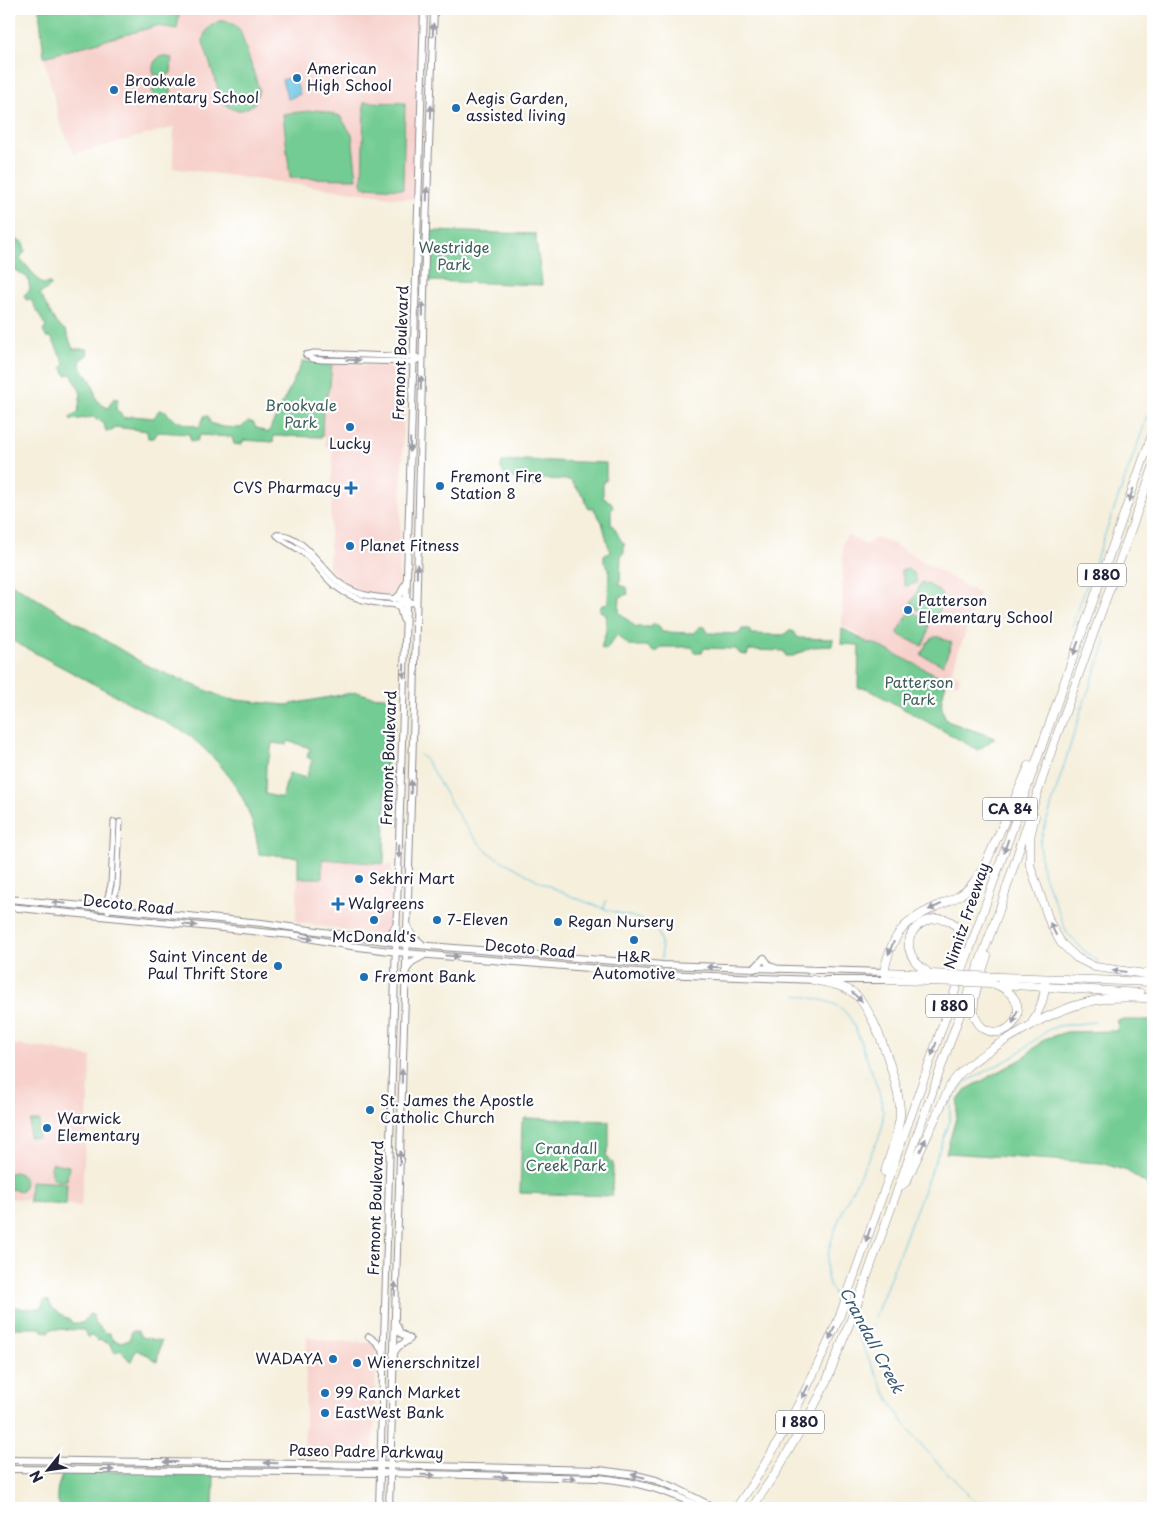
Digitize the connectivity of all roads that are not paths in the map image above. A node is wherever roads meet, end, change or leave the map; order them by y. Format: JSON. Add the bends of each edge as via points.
{"nodes":[{"id":1,"x":424,"y":9,"type":"edge"},
{"id":2,"x":434,"y":9,"type":"edge"},
{"id":3,"x":422,"y":358,"type":"junction"},
{"id":4,"x":413,"y":359,"type":"junction"},
{"id":5,"x":1153,"y":432,"type":"edge"},
{"id":6,"x":1153,"y":468,"type":"edge"},
{"id":7,"x":406,"y":577,"type":"junction"},
{"id":8,"x":394,"y":602,"type":"junction"},
{"id":9,"x":406,"y":602,"type":"junction"},
{"id":10,"x":416,"y":602,"type":"junction"},
{"id":11,"x":405,"y":629,"type":"junction"},
{"id":12,"x":1051,"y":717,"type":"junction"},
{"id":13,"x":1052,"y":749,"type":"junction"},
{"id":14,"x":117,"y":822,"type":"dead end"},
{"id":15,"x":9,"y":898,"type":"edge"},
{"id":16,"x":9,"y":907,"type":"edge"},
{"id":17,"x":108,"y":908,"type":"junction"},
{"id":18,"x":999,"y":911,"type":"junction"},
{"id":19,"x":107,"y":917,"type":"junction"},
{"id":20,"x":397,"y":922,"type":"junction"},
{"id":21,"x":406,"y":923,"type":"junction"},
{"id":22,"x":379,"y":940,"type":"junction"},
{"id":23,"x":396,"y":943,"type":"junction"},
{"id":24,"x":406,"y":944,"type":"junction"},
{"id":25,"x":424,"y":945,"type":"junction"},
{"id":26,"x":396,"y":952,"type":"junction"},
{"id":27,"x":405,"y":953,"type":"junction"},
{"id":28,"x":426,"y":954,"type":"junction"},
{"id":29,"x":754,"y":968,"type":"junction"},
{"id":30,"x":778,"y":969,"type":"junction"},
{"id":31,"x":884,"y":972,"type":"junction"},
{"id":32,"x":405,"y":973,"type":"junction"},
{"id":33,"x":1153,"y":975,"type":"edge"},
{"id":34,"x":929,"y":977,"type":"junction"},
{"id":35,"x":813,"y":980,"type":"junction"},
{"id":36,"x":888,"y":980,"type":"junction"},
{"id":37,"x":1153,"y":982,"type":"edge"},
{"id":38,"x":992,"y":983,"type":"junction"},
{"id":39,"x":1048,"y":983,"type":"junction"},
{"id":40,"x":1153,"y":994,"type":"edge"},
{"id":41,"x":1153,"y":998,"type":"edge"},
{"id":42,"x":944,"y":1024,"type":"junction"},
{"id":43,"x":1031,"y":1024,"type":"junction"},
{"id":44,"x":914,"y":1144,"type":"junction"},
{"id":45,"x":899,"y":1186,"type":"junction"},
{"id":46,"x":877,"y":1208,"type":"junction"},
{"id":47,"x":855,"y":1306,"type":"junction"},
{"id":48,"x":394,"y":1320,"type":"junction"},
{"id":49,"x":845,"y":1331,"type":"junction"},
{"id":50,"x":369,"y":1337,"type":"dead end"},
{"id":51,"x":383,"y":1351,"type":"junction"},
{"id":52,"x":393,"y":1354,"type":"junction"},
{"id":53,"x":391,"y":1447,"type":"junction"},
{"id":54,"x":380,"y":1450,"type":"junction"},
{"id":55,"x":9,"y":1460,"type":"edge"},
{"id":56,"x":309,"y":1464,"type":"junction"},
{"id":57,"x":366,"y":1464,"type":"junction"},
{"id":58,"x":379,"y":1465,"type":"junction"},
{"id":59,"x":390,"y":1465,"type":"junction"},
{"id":60,"x":406,"y":1465,"type":"junction"},
{"id":61,"x":9,"y":1468,"type":"edge"},
{"id":62,"x":280,"y":1472,"type":"junction"},
{"id":63,"x":361,"y":1473,"type":"junction"},
{"id":64,"x":379,"y":1473,"type":"junction"},
{"id":65,"x":390,"y":1473,"type":"junction"},
{"id":66,"x":405,"y":1474,"type":"junction"},
{"id":67,"x":389,"y":1489,"type":"junction"},
{"id":68,"x":379,"y":1491,"type":"junction"},
{"id":69,"x":379,"y":1508,"type":"edge"},
{"id":70,"x":389,"y":1508,"type":"edge"},
{"id":71,"x":702,"y":1508,"type":"edge"},
{"id":72,"x":714,"y":1508,"type":"edge"},
{"id":73,"x":736,"y":1508,"type":"edge"},
{"id":74,"x":747,"y":1508,"type":"edge"},
{"id":75,"x":752,"y":1508,"type":"edge"}],
"edges":[{"from":1,"to":4,"type":"main road","name":"Fremont Boulevard"},
{"from":3,"to":2,"type":"main road","name":"Fremont Boulevard","one_way":true},
{"from":3,"to":4,"type":"street"},
{"from":10,"to":3,"type":"main road","name":"Fremont Boulevard","one_way":true},
{"from":4,"to":4,"type":"street","one_way":true,"via":[[314,353],[306,354],[322,360]]},
{"from":4,"to":7,"type":"main road","name":"Fremont Boulevard","one_way":true},
{"from":5,"to":12,"type":"highway","name":"Nimitz Freeway","number":"I 880","one_way":true},
{"from":6,"to":13,"type":"highway","name":"Nimitz Freeway","number":"I 880"},
{"from":7,"to":8,"type":"main road","via":[[402,592]]},
{"from":7,"to":9,"type":"main road","name":"Fremont Boulevard"},
{"from":8,"to":8,"type":"street","via":[[351,590],[304,547],[289,537],[278,535],[301,551],[340,590],[366,600]]},
{"from":8,"to":9,"type":"street"},
{"from":8,"to":11,"type":"main road","via":[[401,610]]},
{"from":9,"to":10,"type":"street"},
{"from":9,"to":11,"type":"main road","name":"Fremont Boulevard"},
{"from":21,"to":10,"type":"main road","name":"Fremont Boulevard","one_way":true},
{"from":11,"to":20,"type":"main road","name":"Fremont Boulevard","one_way":true},
{"from":12,"to":31,"type":"highway","number":"CA 84","one_way":true,"via":[[1045,723],[979,876],[960,896],[907,923],[892,944]]},
{"from":12,"to":42,"type":"highway","name":"Nimitz Freeway","number":"I 880","one_way":true},
{"from":13,"to":18,"type":"highway","name":"Nimitz Freeway","number":"I 880"},
{"from":33,"to":13,"type":"highway","one_way":true,"via":[[1105,969],[1086,963],[1061,943],[1050,923],[1033,878],[1029,851]]},
{"from":14,"to":17,"type":"street","via":[[117,886]]},
{"from":17,"to":15,"type":"main road","name":"Decoto Road","one_way":true},
{"from":16,"to":19,"type":"main road","name":"Decoto Road"},
{"from":17,"to":19,"type":"street"},
{"from":17,"to":22,"type":"main road","name":"Decoto Road","via":[[300,928]]},
{"from":38,"to":18,"type":"highway","one_way":true,"via":[[1011,993],[1018,1006],[1016,1020],[999,1032],[985,1029],[974,1013],[975,998]]},
{"from":18,"to":44,"type":"highway","name":"Nimitz Freeway","number":"I 880"},
{"from":19,"to":26,"type":"main road","name":"Decoto Road","one_way":true,"via":[[292,935]]},
{"from":20,"to":22,"type":"main road","via":[[391,933]]},
{"from":20,"to":23,"type":"main road","name":"Fremont Boulevard"},
{"from":21,"to":24,"type":"main road","name":"Fremont Boulevard"},
{"from":21,"to":25,"type":"main road","via":[[413,937]]},
{"from":22,"to":23,"type":"main road","name":"Decoto Road"},
{"from":23,"to":24,"type":"main road","name":"Decoto Road"},
{"from":23,"to":26,"type":"main road","name":"Fremont Boulevard"},
{"from":24,"to":25,"type":"main road","name":"Decoto Road"},
{"from":24,"to":27,"type":"main road","name":"Fremont Boulevard"},
{"from":29,"to":25,"type":"main road","name":"Decoto Road","one_way":true,"via":[[663,965]]},
{"from":26,"to":27,"type":"main road","name":"Decoto Road"},
{"from":26,"to":51,"type":"main road","name":"Fremont Boulevard"},
{"from":27,"to":28,"type":"main road","name":"Decoto Road"},
{"from":27,"to":32,"type":"main road","name":"Fremont Boulevard"},
{"from":28,"to":32,"type":"main road","via":[[412,962]]},
{"from":28,"to":35,"type":"main road","name":"Decoto Road","one_way":true,"via":[[662,974]]},
{"from":29,"to":30,"type":"main road","name":"Decoto Road"},
{"from":29,"to":30,"type":"main road","via":[[764,958]]},
{"from":30,"to":31,"type":"main road","name":"Decoto Road"},
{"from":31,"to":34,"type":"highway","name":"Decoto Road"},
{"from":31,"to":36,"type":"highway"},
{"from":48,"to":32,"type":"main road","name":"Fremont Boulevard","one_way":true},
{"from":34,"to":36,"type":"highway","name":"Decoto Road"},
{"from":34,"to":38,"type":"highway","name":"Decoto Road","bridge":true},
{"from":34,"to":39,"type":"highway","name":"Decoto Road","bridge":true,"via":[[999,977]]},
{"from":34,"to":42,"type":"highway","via":[[912,957],[910,942],[921,923],[942,919],[958,930],[962,944]]},
{"from":35,"to":36,"type":"main road","name":"Decoto Road"},
{"from":35,"to":46,"type":"highway","one_way":true,"via":[[847,989],[866,1006],[897,1088],[899,1124]]},
{"from":37,"to":39,"type":"highway"},
{"from":38,"to":39,"type":"highway","name":"Decoto Road"},
{"from":39,"to":40,"type":"highway"},
{"from":39,"to":43,"type":"highway","via":[[1042,1005]]},
{"from":41,"to":43,"type":"highway","via":[[1104,999],[1060,1011]]},
{"from":42,"to":46,"type":"highway","name":"Nimitz Freeway","number":"I 880","one_way":true},
{"from":45,"to":43,"type":"highway","one_way":true,"via":[[906,1182],[950,1086],[960,1072]]},
{"from":44,"to":45,"type":"highway","name":"Nimitz Freeway","number":"I 880"},
{"from":44,"to":47,"type":"highway","number":"I 880","via":[[908,1151]]},
{"from":45,"to":47,"type":"highway","name":"Nimitz Freeway","number":"I 880"},
{"from":46,"to":73,"type":"highway","name":"Nimitz Freeway","number":"I 880","one_way":true,"via":[[848,1294],[812,1379],[783,1434]]},
{"from":47,"to":49,"type":"highway","name":"Nimitz Freeway","number":"I 880"},
{"from":48,"to":52,"type":"main road","name":"Fremont Boulevard"},
{"from":48,"to":52,"type":"main road","via":[[400,1333],[410,1339]]},
{"from":49,"to":74,"type":"highway","number":"I 880","via":[[807,1410]]},
{"from":49,"to":75,"type":"highway","name":"Nimitz Freeway","number":"I 880","via":[[825,1385]]},
{"from":50,"to":51,"type":"main road"},
{"from":51,"to":54,"type":"main road","name":"Fremont Boulevard"},
{"from":52,"to":53,"type":"main road","name":"Fremont Boulevard"},
{"from":53,"to":59,"type":"main road","name":"Fremont Boulevard"},
{"from":53,"to":60,"type":"main road","via":[[397,1460]]},
{"from":54,"to":57,"type":"main road"},
{"from":54,"to":58,"type":"main road","name":"Fremont Boulevard"},
{"from":56,"to":55,"type":"main road","name":"Paseo Padre Parkway","one_way":true},
{"from":56,"to":57,"type":"main road","name":"Paseo Padre Parkway"},
{"from":56,"to":62,"type":"main road","via":[[306,1468]]},
{"from":57,"to":58,"type":"main road","name":"Paseo Padre Parkway"},
{"from":58,"to":59,"type":"main road","name":"Paseo Padre Parkway"},
{"from":58,"to":64,"type":"main road","name":"Fremont Boulevard"},
{"from":59,"to":60,"type":"main road","name":"Paseo Padre Parkway"},
{"from":59,"to":65,"type":"main road","name":"Fremont Boulevard"},
{"from":72,"to":60,"type":"main road","name":"Paseo Padre Parkway","one_way":true,"via":[[674,1488],[618,1472]]},
{"from":61,"to":62,"type":"main road","name":"Paseo Padre Parkway","one_way":true},
{"from":62,"to":63,"type":"main road","name":"Paseo Padre Parkway"},
{"from":63,"to":64,"type":"main road","name":"Paseo Padre Parkway"},
{"from":63,"to":68,"type":"main road","via":[[372,1478]]},
{"from":64,"to":65,"type":"main road","name":"Paseo Padre Parkway"},
{"from":64,"to":68,"type":"main road","name":"Fremont Boulevard"},
{"from":65,"to":66,"type":"main road","name":"Paseo Padre Parkway"},
{"from":65,"to":67,"type":"main road","name":"Fremont Boulevard"},
{"from":66,"to":67,"type":"main road"},
{"from":66,"to":71,"type":"main road","name":"Paseo Padre Parkway","one_way":true,"via":[[617,1480],[654,1487]]},
{"from":67,"to":70,"type":"main road","name":"Fremont Boulevard"},
{"from":68,"to":69,"type":"main road","name":"Fremont Boulevard"}]}
